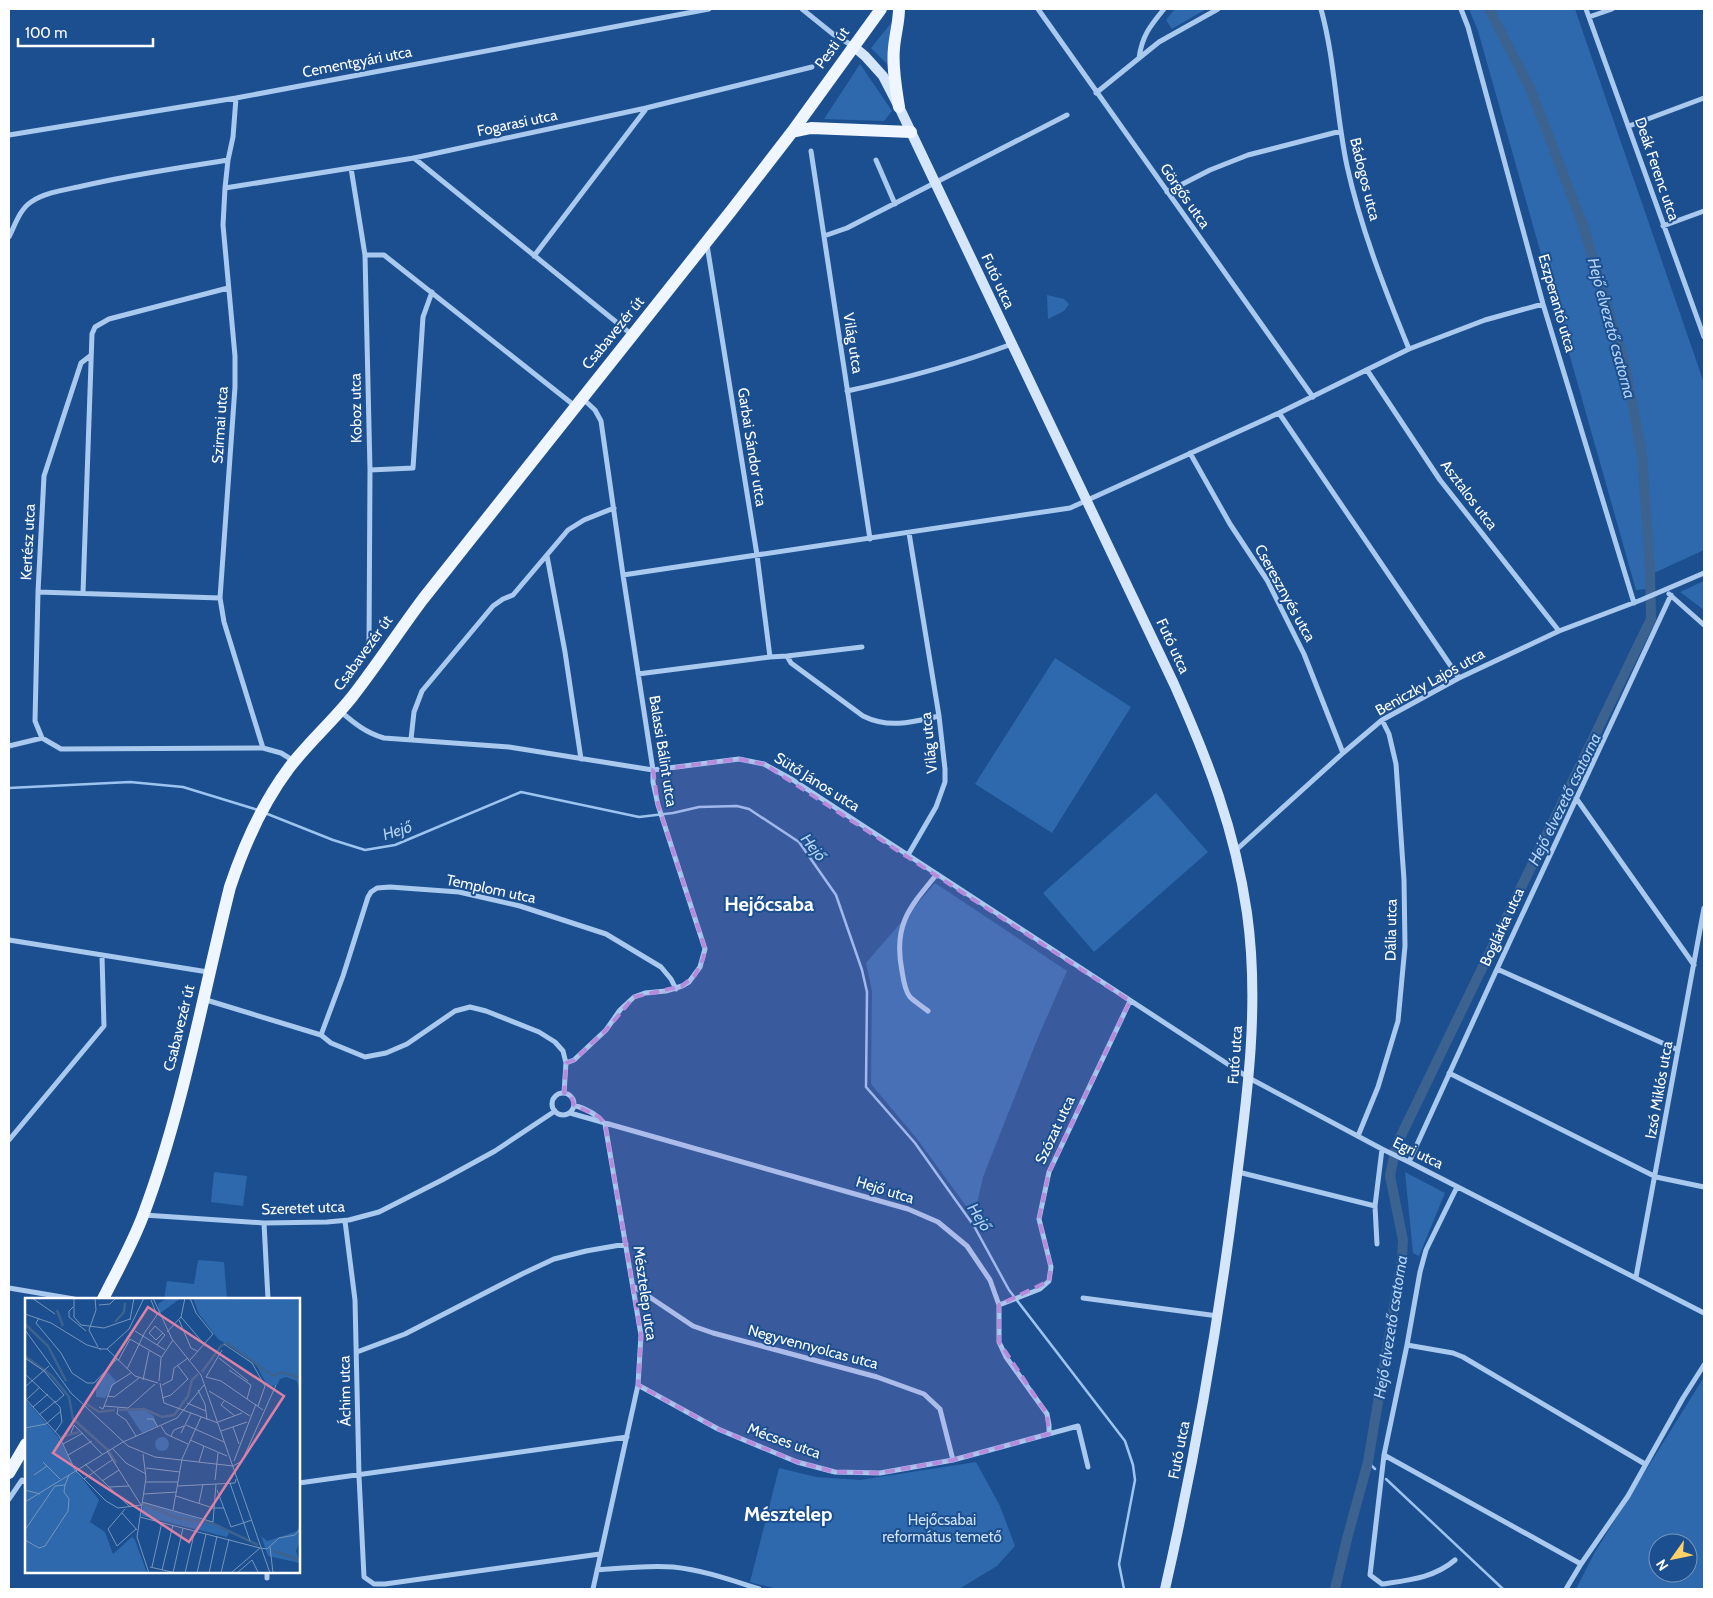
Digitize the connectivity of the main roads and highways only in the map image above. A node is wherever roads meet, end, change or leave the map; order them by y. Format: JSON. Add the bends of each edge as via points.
{"nodes":[{"id":1,"x":881,"y":9,"type":"edge"},
{"id":2,"x":899,"y":9,"type":"edge"},
{"id":3,"x":853,"y":46,"type":"junction"},
{"id":4,"x":899,"y":107,"type":"junction"},
{"id":5,"x":809,"y":108,"type":"joint"},
{"id":6,"x":792,"y":132,"type":"junction"},
{"id":7,"x":911,"y":132,"type":"junction"},
{"id":8,"x":103,"y":1298,"type":"edge"},
{"id":9,"x":25,"y":1446,"type":"edge"},
{"id":10,"x":9,"y":1474,"type":"edge"},
{"id":11,"x":1165,"y":1589,"type":"edge"}],
"edges":[{"from":1,"to":3,"type":"main road","name":"Pesti út"},
{"from":2,"to":4,"type":"main road","via":[[894,70]]},
{"from":3,"to":4,"type":"main road","name":"Futó utca","via":[[883,76]]},
{"from":3,"to":5,"type":"main road","name":"Pesti út"},
{"from":4,"to":7,"type":"main road","name":"Futó utca"},
{"from":5,"to":6,"type":"main road","name":"Csabavezér út"},
{"from":6,"to":7,"type":"main road","via":[[811,128]]},
{"from":6,"to":8,"type":"main road","name":"Csabavezér út","via":[[423,599],[378,664],[295,762],[265,806],[240,856],[230,887],[172,1124],[143,1214]]},
{"from":7,"to":11,"type":"main road","name":"Futó utca","via":[[1200,740],[1236,851],[1251,956],[1252,1050],[1218,1316]]},
{"from":9,"to":10,"type":"main road"}]}
